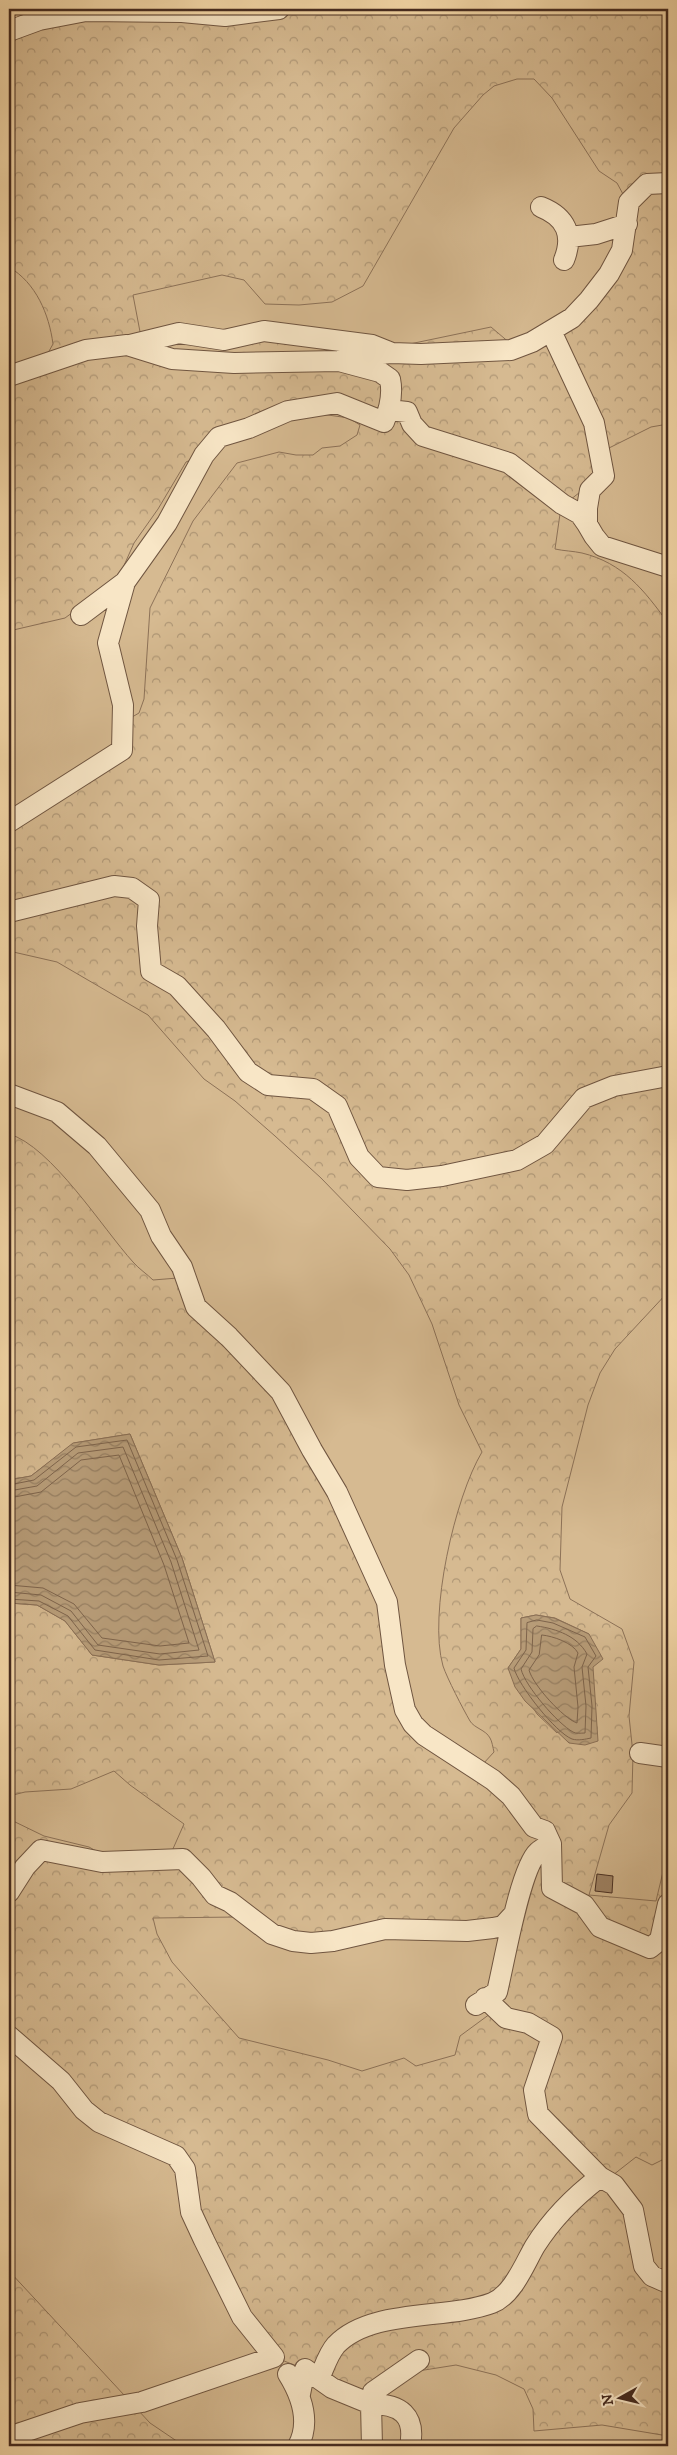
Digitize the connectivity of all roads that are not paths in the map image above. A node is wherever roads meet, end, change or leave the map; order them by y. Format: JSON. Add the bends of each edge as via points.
{"nodes":[{"id":1,"x":279,"y":9,"type":"edge"},
{"id":2,"x":9,"y":31,"type":"edge"},
{"id":3,"x":668,"y":183,"type":"edge"},
{"id":4,"x":541,"y":207,"type":"dead end"},
{"id":5,"x":627,"y":224,"type":"junction"},
{"id":6,"x":569,"y":237,"type":"junction"},
{"id":7,"x":564,"y":260,"type":"dead end"},
{"id":8,"x":551,"y":331,"type":"junction"},
{"id":9,"x":126,"y":345,"type":"junction"},
{"id":10,"x":392,"y":353,"type":"junction"},
{"id":11,"x":339,"y":361,"type":"junction"},
{"id":12,"x":9,"y":376,"type":"edge"},
{"id":13,"x":389,"y":410,"type":"junction"},
{"id":14,"x":587,"y":524,"type":"junction"},
{"id":15,"x":668,"y":567,"type":"edge"},
{"id":16,"x":125,"y":582,"type":"junction"},
{"id":17,"x":81,"y":615,"type":"dead end"},
{"id":18,"x":9,"y":822,"type":"edge"},
{"id":19,"x":9,"y":912,"type":"edge"},
{"id":20,"x":668,"y":1076,"type":"edge"},
{"id":21,"x":9,"y":1094,"type":"edge"},
{"id":22,"x":640,"y":1754,"type":"dead end"},
{"id":23,"x":668,"y":1756,"type":"edge"},
{"id":24,"x":551,"y":1844,"type":"junction"},
{"id":25,"x":9,"y":1892,"type":"edge"},
{"id":26,"x":668,"y":1904,"type":"edge"},
{"id":27,"x":514,"y":1914,"type":"junction"},
{"id":28,"x":9,"y":2036,"type":"edge"},
{"id":29,"x":600,"y":2177,"type":"junction"},
{"id":30,"x":668,"y":2283,"type":"edge"},
{"id":31,"x":419,"y":2360,"type":"dead end"},
{"id":32,"x":288,"y":2374,"type":"dead end"},
{"id":33,"x":319,"y":2379,"type":"junction"},
{"id":34,"x":300,"y":2394,"type":"junction"},
{"id":35,"x":371,"y":2404,"type":"junction"},
{"id":36,"x":9,"y":2436,"type":"edge"},
{"id":37,"x":298,"y":2446,"type":"edge"},
{"id":38,"x":372,"y":2446,"type":"edge"},
{"id":39,"x":410,"y":2446,"type":"edge"}],
"edges":[{"from":1,"to":2,"type":"street","via":[[225,16],[86,11],[39,20]]},
{"from":3,"to":5,"type":"street","via":[[647,184],[630,202]]},
{"from":4,"to":6,"type":"street","via":[[554,212]]},
{"from":5,"to":6,"type":"street","via":[[596,234]]},
{"from":5,"to":8,"type":"street","via":[[622,250],[609,274],[572,318]]},
{"from":6,"to":7,"type":"street"},
{"from":8,"to":10,"type":"street","via":[[511,350]]},
{"from":8,"to":14,"type":"street","via":[[594,423],[602,453],[604,476],[590,490]]},
{"from":9,"to":10,"type":"street","via":[[179,333],[224,340],[264,331],[372,345]]},
{"from":9,"to":11,"type":"street","via":[[172,359],[234,364]]},
{"from":9,"to":12,"type":"street","via":[[86,350]]},
{"from":10,"to":11,"type":"street","via":[[352,356]]},
{"from":11,"to":13,"type":"street","via":[[380,372],[390,379]]},
{"from":13,"to":14,"type":"street","via":[[406,412],[423,436],[509,463],[580,514]]},
{"from":13,"to":16,"type":"street","via":[[384,422],[356,409],[330,404],[288,411],[219,437],[194,471],[167,523]]},
{"from":14,"to":15,"type":"street","via":[[602,546]]},
{"from":16,"to":17,"type":"street"},
{"from":16,"to":18,"type":"street","via":[[108,644],[123,705],[122,750]]},
{"from":19,"to":20,"type":"street","via":[[114,886],[132,888],[149,900],[147,926],[151,971],[177,986],[216,1029],[248,1072],[268,1084],[313,1089],[337,1106],[359,1156],[378,1177],[408,1180],[442,1176],[517,1160],[545,1144],[584,1098],[614,1086]]},
{"from":21,"to":24,"type":"street","via":[[57,1112],[97,1146],[150,1210],[160,1236],[182,1267],[196,1307],[281,1392],[337,1492],[387,1602],[395,1665],[405,1710],[413,1724],[424,1735],[493,1780],[534,1827],[545,1831]]},
{"from":22,"to":23,"type":"street"},
{"from":24,"to":26,"type":"street","via":[[552,1888],[584,1904],[600,1927],[650,1948],[660,1940]]},
{"from":24,"to":27,"type":"street","via":[[537,1852],[530,1864]]},
{"from":25,"to":27,"type":"street","via":[[41,1850],[102,1862],[183,1859],[215,1895],[230,1902],[272,1934],[293,1941],[333,1941],[385,1929],[467,1931],[503,1926]]},
{"from":27,"to":29,"type":"street","via":[[497,1992],[480,2002],[506,2018],[528,2023],[552,2037],[534,2090],[538,2114]]},
{"from":28,"to":36,"type":"street","via":[[61,2081],[84,2110],[99,2122],[176,2156],[186,2169],[191,2212],[204,2240],[242,2317],[274,2357],[142,2402],[80,2413]]},
{"from":29,"to":30,"type":"street","via":[[614,2185],[633,2210],[644,2266],[652,2276]]},
{"from":29,"to":33,"type":"street","via":[[574,2196],[535,2247],[512,2286],[494,2302],[456,2312],[372,2324],[337,2345]]},
{"from":31,"to":35,"type":"street","via":[[373,2392]]},
{"from":32,"to":34,"type":"street"},
{"from":33,"to":34,"type":"street","via":[[305,2370]]},
{"from":33,"to":35,"type":"street"},
{"from":34,"to":37,"type":"street","via":[[304,2416],[302,2439]]},
{"from":35,"to":38,"type":"street"},
{"from":35,"to":39,"type":"street","via":[[387,2404],[404,2412],[411,2424]]}]}
